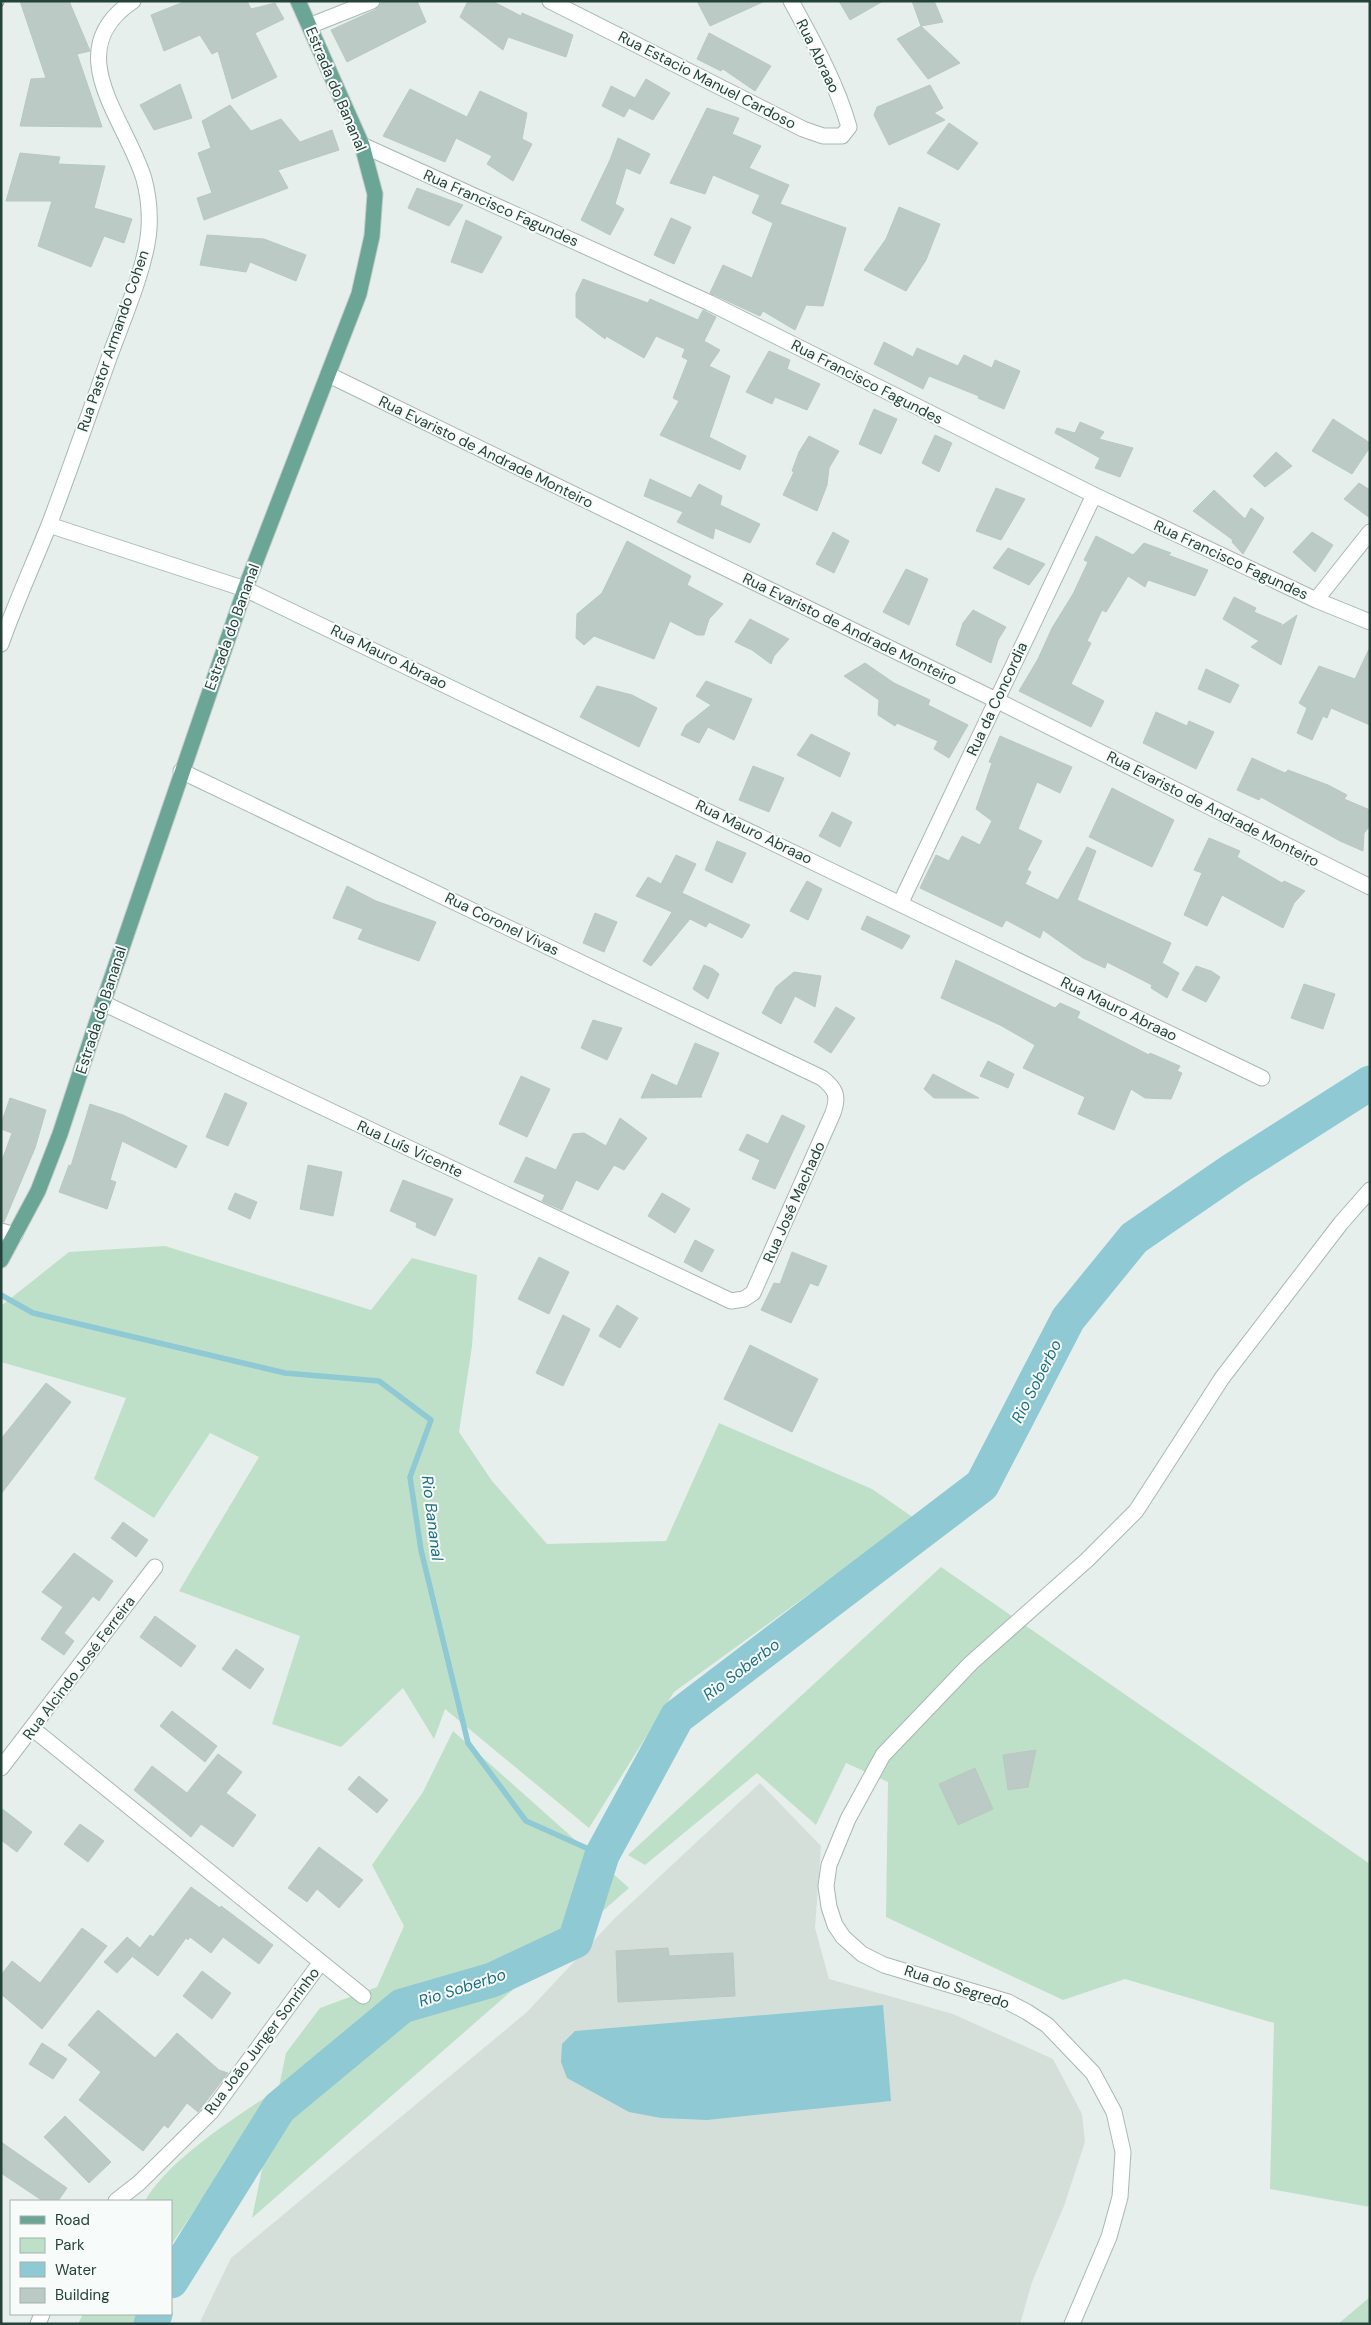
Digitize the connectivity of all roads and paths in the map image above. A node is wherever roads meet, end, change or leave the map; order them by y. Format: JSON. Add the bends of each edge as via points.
{"nodes":[{"id":1,"x":133,"y":1,"type":"edge"},
{"id":2,"x":298,"y":1,"type":"edge"},
{"id":3,"x":372,"y":1,"type":"edge"},
{"id":4,"x":550,"y":1,"type":"edge"},
{"id":5,"x":791,"y":1,"type":"edge"},
{"id":6,"x":309,"y":26,"type":"junction"},
{"id":7,"x":844,"y":111,"type":"joint"},
{"id":8,"x":362,"y":145,"type":"junction"},
{"id":9,"x":328,"y":375,"type":"junction"},
{"id":10,"x":1094,"y":495,"type":"junction"},
{"id":11,"x":48,"y":525,"type":"junction"},
{"id":12,"x":1370,"y":532,"type":"edge"},
{"id":13,"x":245,"y":589,"type":"junction"},
{"id":14,"x":1316,"y":600,"type":"junction"},
{"id":15,"x":1370,"y":622,"type":"edge"},
{"id":16,"x":1,"y":644,"type":"edge"},
{"id":17,"x":996,"y":700,"type":"junction"},
{"id":18,"x":181,"y":771,"type":"junction"},
{"id":19,"x":1370,"y":887,"type":"edge"},
{"id":20,"x":901,"y":902,"type":"junction"},
{"id":21,"x":103,"y":1003,"type":"junction"},
{"id":22,"x":822,"y":1078,"type":"joint"},
{"id":23,"x":1262,"y":1078,"type":"dead end"},
{"id":24,"x":1370,"y":1190,"type":"edge"},
{"id":25,"x":8,"y":1233,"type":"edge"},
{"id":26,"x":4,"y":1257,"type":"edge"},
{"id":27,"x":717,"y":1296,"type":"joint"},
{"id":28,"x":155,"y":1567,"type":"dead end"},
{"id":29,"x":33,"y":1729,"type":"junction"},
{"id":30,"x":1,"y":1768,"type":"edge"},
{"id":31,"x":321,"y":1962,"type":"junction"},
{"id":32,"x":363,"y":1996,"type":"dead end"},
{"id":33,"x":117,"y":2200,"type":"edge"},
{"id":34,"x":1072,"y":2324,"type":"edge"}],
"edges":[{"from":1,"to":11,"type":"street","name":"Rua Pastor Armando Cohen","via":[[120,10],[105,28],[97,57],[105,94],[144,178],[149,228],[122,323]]},
{"from":2,"to":6,"type":"main road","name":"Estrada do Bananal"},
{"from":3,"to":6,"type":"street"},
{"from":4,"to":7,"type":"street","name":"Rua Estacio Manuel Cardoso","via":[[823,136],[842,136],[849,128]]},
{"from":5,"to":7,"type":"street","name":"Rua Abraao"},
{"from":6,"to":8,"type":"main road","name":"Estrada do Bananal"},
{"from":8,"to":9,"type":"main road","name":"Estrada do Bananal","via":[[375,194],[372,236],[359,294]]},
{"from":8,"to":10,"type":"street","name":"Rua Francisco Fagundes","via":[[710,303]]},
{"from":9,"to":13,"type":"main road","name":"Estrada do Bananal"},
{"from":9,"to":17,"type":"street","name":"Rua Evaristo de Andrade Monteiro"},
{"from":10,"to":14,"type":"street","name":"Rua Francisco Fagundes"},
{"from":10,"to":17,"type":"street","name":"Rua da Concordia"},
{"from":11,"to":13,"type":"street","name":"Rua Mauro Abraao"},
{"from":11,"to":16,"type":"street","name":"Rua Pastor Armando Cohen"},
{"from":12,"to":14,"type":"street"},
{"from":13,"to":18,"type":"main road","name":"Estrada do Bananal"},
{"from":13,"to":20,"type":"street","name":"Rua Mauro Abraao"},
{"from":14,"to":15,"type":"street","name":"Rua Francisco Fagundes"},
{"from":17,"to":19,"type":"street","name":"Rua Evaristo de Andrade Monteiro"},
{"from":17,"to":20,"type":"street","name":"Rua da Concordia"},
{"from":18,"to":21,"type":"main road","name":"Estrada do Bananal"},
{"from":18,"to":22,"type":"street","name":"Rua Coronel Vivas"},
{"from":20,"to":23,"type":"street","name":"Rua Mauro Abraao"},
{"from":21,"to":25,"type":"main road","name":"Estrada do Bananal","via":[[38,1191]]},
{"from":21,"to":27,"type":"street","name":"Rua Luís Vicente"},
{"from":22,"to":27,"type":"street","name":"Rua José Machado","via":[[834,1088],[837,1100],[833,1114],[753,1293],[744,1300],[731,1301]]},
{"from":24,"to":34,"type":"street","name":"Rua do Segredo","via":[[1222,1378],[1136,1512],[972,1663],[883,1755],[848,1819],[830,1865],[826,1886],[835,1925],[862,1954],[884,1965],[1008,2002],[1048,2024],[1093,2073],[1114,2112],[1123,2152],[1120,2197],[1108,2237]]},
{"from":25,"to":26,"type":"main road","name":"Estrada do Bananal"},
{"from":28,"to":29,"type":"street","name":"Rua Alcindo José Ferreira"},
{"from":29,"to":30,"type":"street","name":"Rua Alcindo José Ferreira"},
{"from":29,"to":31,"type":"street"},
{"from":31,"to":32,"type":"street"},
{"from":31,"to":33,"type":"street","name":"Rua João Junger Sonrinho","via":[[211,2112]]}]}
